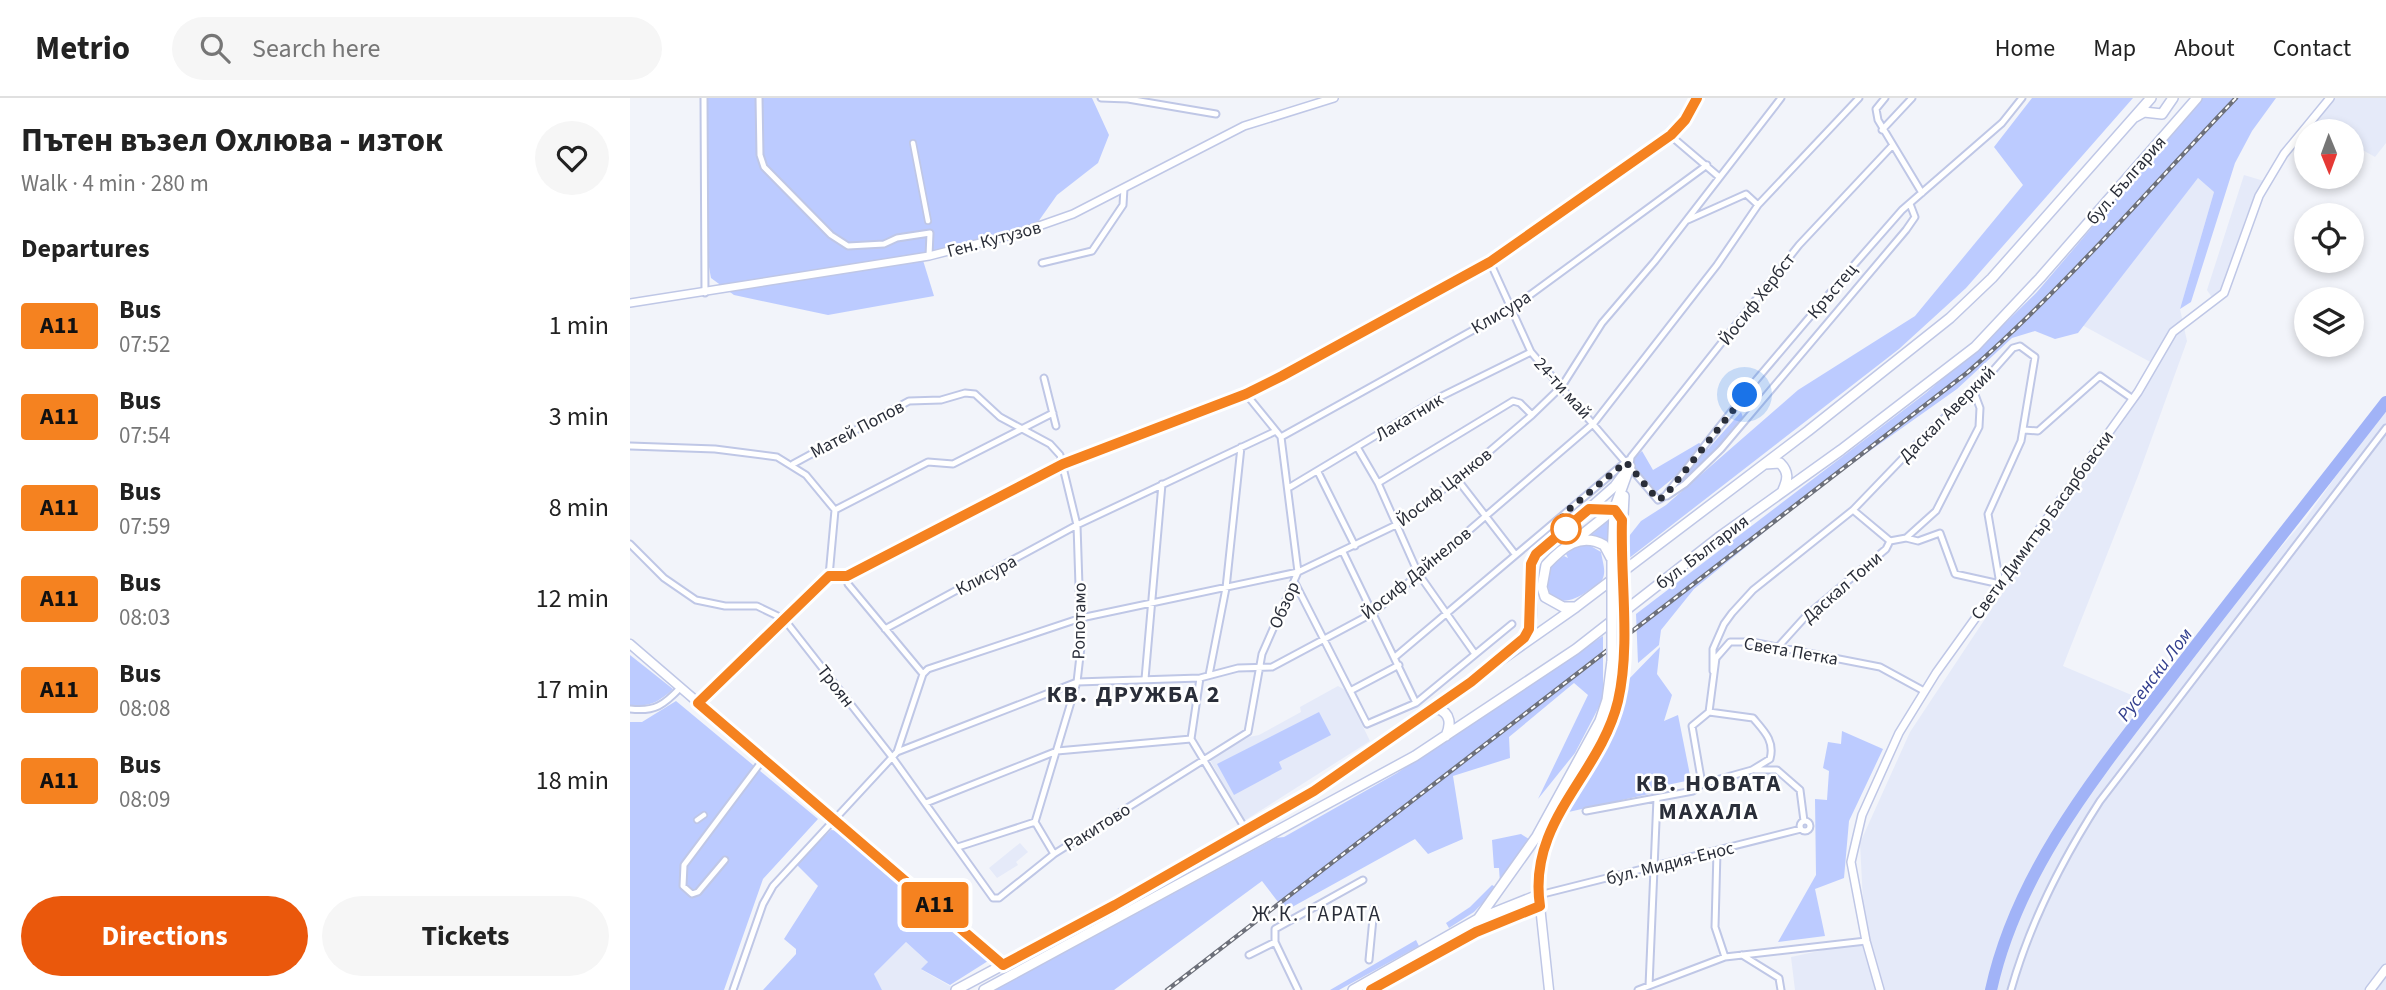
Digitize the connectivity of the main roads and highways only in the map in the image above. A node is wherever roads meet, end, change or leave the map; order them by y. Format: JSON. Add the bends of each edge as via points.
{"nodes":[{"id":1,"x":2151,"y":98,"type":"edge"},
{"id":2,"x":2173,"y":98,"type":"edge"},
{"id":3,"x":2197,"y":98,"type":"edge"},
{"id":4,"x":2131,"y":120,"type":"junction"},
{"id":5,"x":1792,"y":443,"type":"junction"},
{"id":6,"x":1629,"y":462,"type":"junction"},
{"id":7,"x":1761,"y":465,"type":"junction"},
{"id":8,"x":1800,"y":479,"type":"junction"},
{"id":9,"x":1783,"y":492,"type":"junction"},
{"id":10,"x":1623,"y":502,"type":"junction"},
{"id":11,"x":1589,"y":509,"type":"junction"},
{"id":12,"x":1615,"y":510,"type":"junction"},
{"id":13,"x":1622,"y":520,"type":"junction"},
{"id":14,"x":1568,"y":546,"type":"junction"},
{"id":15,"x":1616,"y":558,"type":"junction"},
{"id":16,"x":1576,"y":607,"type":"junction"},
{"id":17,"x":630,"y":643,"type":"edge"},
{"id":18,"x":1471,"y":682,"type":"junction"},
{"id":19,"x":1449,"y":697,"type":"junction"},
{"id":20,"x":1428,"y":712,"type":"junction"},
{"id":21,"x":1466,"y":722,"type":"junction"},
{"id":22,"x":1446,"y":736,"type":"junction"},
{"id":23,"x":1538,"y":895,"type":"junction"},
{"id":24,"x":1540,"y":906,"type":"junction"},
{"id":25,"x":1478,"y":919,"type":"junction"},
{"id":26,"x":1003,"y":965,"type":"junction"},
{"id":27,"x":2386,"y":969,"type":"edge"},
{"id":28,"x":957,"y":990,"type":"edge"},
{"id":29,"x":984,"y":990,"type":"edge"},
{"id":30,"x":1353,"y":990,"type":"edge"},
{"id":31,"x":1371,"y":990,"type":"edge"},
{"id":32,"x":1549,"y":990,"type":"edge"},
{"id":33,"x":2370,"y":990,"type":"edge"}],
"edges":[{"from":1,"to":4,"type":"main road","name":"бул. България"},
{"from":2,"to":4,"type":"main road","via":[[2162,114],[2144,112]]},
{"from":3,"to":8,"type":"main road","name":"бул. България","via":[[1984,338]]},
{"from":4,"to":5,"type":"main road","name":"бул. България","via":[[1975,294]]},
{"from":5,"to":7,"type":"main road","name":"бул. България"},
{"from":5,"to":8,"type":"main road","via":[[1788,469]]},
{"from":6,"to":10,"type":"main road","name":"бул. Мидия-Енос"},
{"from":6,"to":11,"type":"main road","via":[[1615,486]]},
{"from":6,"to":12,"type":"main road","name":"бул. Мидия-Енос"},
{"from":7,"to":9,"type":"main road","via":[[1780,463],[1785,468]]},
{"from":7,"to":16,"type":"main road","name":"бул. България"},
{"from":8,"to":9,"type":"main road","name":"бул. България"},
{"from":9,"to":21,"type":"main road","name":"бул. България","via":[[1576,649]]},
{"from":10,"to":12,"type":"main road"},
{"from":10,"to":13,"type":"main road","name":"бул. Мидия-Енос"},
{"from":11,"to":12,"type":"main road"},
{"from":11,"to":18,"type":"main road","via":[[1536,554],[1531,564],[1531,614],[1524,638]]},
{"from":12,"to":13,"type":"main road"},
{"from":12,"to":14,"type":"main road"},
{"from":12,"to":15,"type":"main road","name":"бул. Мидия-Енос"},
{"from":13,"to":15,"type":"main road","name":"бул. Мидия-Енос"},
{"from":14,"to":15,"type":"main road","via":[[1590,539]]},
{"from":14,"to":16,"type":"main road","via":[[1546,565],[1542,587],[1545,597],[1555,604]]},
{"from":15,"to":23,"type":"main road","name":"бул. Мидия-Енос","bridge":true,"via":[[1623,659],[1614,715],[1542,848]]},
{"from":15,"to":25,"type":"main road","name":"бул. Мидия-Енос","bridge":true,"via":[[1612,661],[1600,721],[1537,836]]},
{"from":16,"to":18,"type":"main road","name":"бул. България"},
{"from":17,"to":26,"type":"main road"},
{"from":18,"to":19,"type":"main road","name":"бул. България"},
{"from":19,"to":20,"type":"main road","name":"бул. България"},
{"from":19,"to":21,"type":"main road","via":[[1449,712]]},
{"from":20,"to":22,"type":"main road","via":[[1438,709],[1446,714],[1450,723]]},
{"from":20,"to":26,"type":"main road","name":"бул. България","via":[[1314,791]]},
{"from":21,"to":22,"type":"main road","name":"бул. България"},
{"from":22,"to":29,"type":"main road","name":"бул. България"},
{"from":23,"to":24,"type":"main road","name":"бул. Мидия-Енос"},
{"from":23,"to":25,"type":"main road","name":"бул. Мидия-Енос"},
{"from":24,"to":31,"type":"main road","via":[[1476,932]]},
{"from":24,"to":32,"type":"main road"},
{"from":25,"to":30,"type":"main road","name":"бул. Мидия-Енос"},
{"from":26,"to":28,"type":"main road","name":"бул. България"},
{"from":27,"to":33,"type":"main road"}]}
